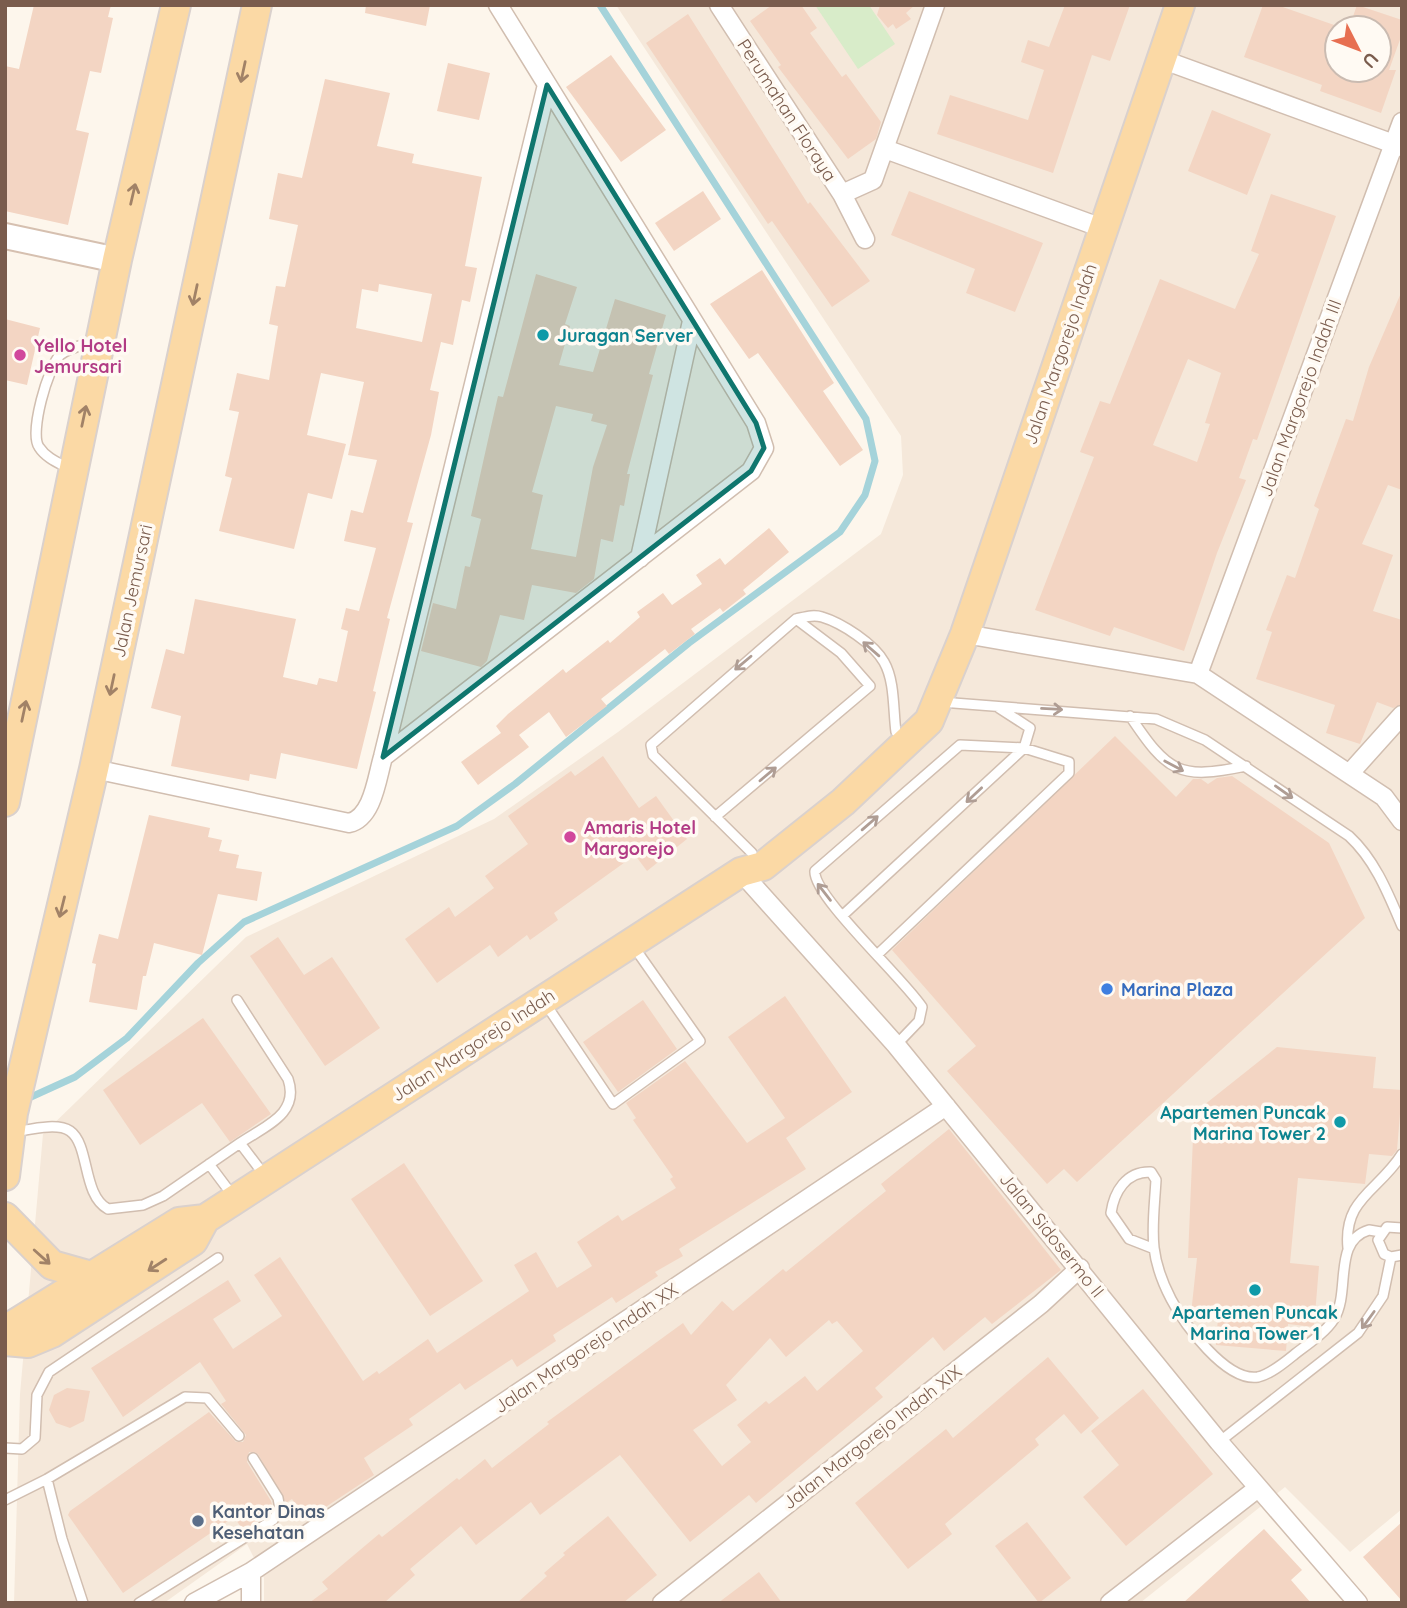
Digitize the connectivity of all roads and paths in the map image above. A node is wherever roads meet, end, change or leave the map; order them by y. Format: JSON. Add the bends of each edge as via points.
{"nodes":[{"id":1,"x":176,"y":5,"type":"edge"},
{"id":2,"x":257,"y":5,"type":"edge"},
{"id":3,"x":498,"y":5,"type":"edge"},
{"id":4,"x":719,"y":5,"type":"edge"},
{"id":5,"x":935,"y":5,"type":"edge"},
{"id":6,"x":1180,"y":5,"type":"edge"},
{"id":7,"x":1161,"y":58,"type":"junction"},
{"id":8,"x":547,"y":85,"type":"junction"},
{"id":9,"x":1402,"y":122,"type":"edge"},
{"id":10,"x":1398,"y":145,"type":"edge"},
{"id":11,"x":885,"y":149,"type":"junction"},
{"id":12,"x":842,"y":194,"type":"junction"},
{"id":13,"x":1102,"y":228,"type":"junction"},
{"id":14,"x":5,"y":236,"type":"edge"},
{"id":15,"x":865,"y":239,"type":"dead end"},
{"id":16,"x":117,"y":260,"type":"junction"},
{"id":17,"x":692,"y":321,"type":"junction"},
{"id":18,"x":101,"y":340,"type":"junction"},
{"id":19,"x":73,"y":471,"type":"junction"},
{"id":20,"x":640,"y":558,"type":"junction"},
{"id":21,"x":796,"y":619,"type":"junction"},
{"id":22,"x":965,"y":634,"type":"junction"},
{"id":23,"x":1198,"y":674,"type":"junction"},
{"id":24,"x":935,"y":701,"type":"junction"},
{"id":25,"x":997,"y":707,"type":"junction"},
{"id":26,"x":1402,"y":715,"type":"edge"},
{"id":27,"x":1130,"y":716,"type":"junction"},
{"id":28,"x":896,"y":732,"type":"junction"},
{"id":29,"x":1024,"y":748,"type":"junction"},
{"id":30,"x":383,"y":757,"type":"junction"},
{"id":31,"x":1246,"y":766,"type":"junction"},
{"id":32,"x":94,"y":769,"type":"junction"},
{"id":33,"x":1350,"y":773,"type":"junction"},
{"id":34,"x":5,"y":802,"type":"edge"},
{"id":35,"x":715,"y":817,"type":"junction"},
{"id":36,"x":1402,"y":821,"type":"edge"},
{"id":37,"x":746,"y":863,"type":"junction"},
{"id":38,"x":842,"y":916,"type":"junction"},
{"id":39,"x":1402,"y":926,"type":"edge"},
{"id":40,"x":631,"y":943,"type":"junction"},
{"id":41,"x":877,"y":954,"type":"junction"},
{"id":42,"x":237,"y":1000,"type":"dead end"},
{"id":43,"x":543,"y":1000,"type":"junction"},
{"id":44,"x":896,"y":1045,"type":"junction"},
{"id":45,"x":946,"y":1106,"type":"junction"},
{"id":46,"x":11,"y":1123,"type":"junction"},
{"id":47,"x":240,"y":1143,"type":"junction"},
{"id":48,"x":1402,"y":1154,"type":"edge"},
{"id":49,"x":209,"y":1164,"type":"junction"},
{"id":50,"x":5,"y":1176,"type":"edge"},
{"id":51,"x":267,"y":1178,"type":"junction"},
{"id":52,"x":236,"y":1199,"type":"junction"},
{"id":53,"x":5,"y":1217,"type":"edge"},
{"id":54,"x":205,"y":1219,"type":"junction"},
{"id":55,"x":1402,"y":1228,"type":"edge"},
{"id":56,"x":1379,"y":1236,"type":"junction"},
{"id":57,"x":1152,"y":1248,"type":"junction"},
{"id":58,"x":1348,"y":1250,"type":"junction"},
{"id":59,"x":1402,"y":1255,"type":"edge"},
{"id":60,"x":1391,"y":1257,"type":"junction"},
{"id":61,"x":218,"y":1258,"type":"dead end"},
{"id":62,"x":1080,"y":1268,"type":"junction"},
{"id":63,"x":91,"y":1276,"type":"junction"},
{"id":64,"x":5,"y":1330,"type":"edge"},
{"id":65,"x":5,"y":1341,"type":"edge"},
{"id":66,"x":239,"y":1436,"type":"dead end"},
{"id":67,"x":1219,"y":1442,"type":"junction"},
{"id":68,"x":5,"y":1448,"type":"edge"},
{"id":69,"x":253,"y":1458,"type":"dead end"},
{"id":70,"x":47,"y":1479,"type":"junction"},
{"id":71,"x":1258,"y":1488,"type":"junction"},
{"id":72,"x":5,"y":1500,"type":"edge"},
{"id":73,"x":251,"y":1572,"type":"junction"},
{"id":74,"x":83,"y":1603,"type":"edge"},
{"id":75,"x":139,"y":1603,"type":"edge"},
{"id":76,"x":194,"y":1603,"type":"edge"},
{"id":77,"x":251,"y":1603,"type":"edge"},
{"id":78,"x":662,"y":1603,"type":"edge"},
{"id":79,"x":1110,"y":1603,"type":"edge"},
{"id":80,"x":1357,"y":1603,"type":"edge"}],
"edges":[{"from":16,"to":1,"type":"main road","one_way":true},
{"from":2,"to":32,"type":"main road","name":"Jalan Jemursari","one_way":true},
{"from":3,"to":8,"type":"street"},
{"from":4,"to":12,"type":"street","name":"Perumahan Floraya"},
{"from":5,"to":11,"type":"street","name":"Perumahan Floraya"},
{"from":6,"to":7,"type":"main road","name":"Jalan Margorejo Indah"},
{"from":7,"to":10,"type":"street"},
{"from":7,"to":13,"type":"main road","name":"Jalan Margorejo Indah"},
{"from":8,"to":17,"type":"street"},
{"from":8,"to":30,"type":"street"},
{"from":9,"to":10,"type":"street","name":"Jalan Margorejo Indah III"},
{"from":10,"to":23,"type":"street","name":"Jalan Margorejo Indah III"},
{"from":11,"to":12,"type":"street","name":"Perumahan Floraya","via":[[873,180]]},
{"from":11,"to":13,"type":"street"},
{"from":12,"to":15,"type":"street"},
{"from":13,"to":22,"type":"main road","name":"Jalan Margorejo Indah"},
{"from":14,"to":16,"type":"street"},
{"from":16,"to":18,"type":"main road"},
{"from":17,"to":20,"type":"street"},
{"from":17,"to":20,"type":"street","via":[[756,424],[764,448],[751,471]]},
{"from":19,"to":18,"type":"main road","one_way":true},
{"from":18,"to":19,"type":"lane","via":[[70,348],[59,356],[51,368],[34,430],[42,451]]},
{"from":34,"to":19,"type":"main road","one_way":true},
{"from":20,"to":30,"type":"street"},
{"from":28,"to":21,"type":"lane","one_way":true,"via":[[884,661],[870,646],[823,617]]},
{"from":21,"to":35,"type":"lane","one_way":true,"via":[[652,743],[653,755]]},
{"from":35,"to":21,"type":"lane","one_way":true,"via":[[870,686],[841,653]]},
{"from":22,"to":23,"type":"street"},
{"from":22,"to":24,"type":"main road","name":"Jalan Margorejo Indah"},
{"from":23,"to":33,"type":"street"},
{"from":24,"to":25,"type":"lane"},
{"from":24,"to":28,"type":"main road","name":"Jalan Margorejo Indah"},
{"from":24,"to":37,"type":"main road","name":"Jalan Margorejo Indah","via":[[929,720],[843,802],[763,866]]},
{"from":25,"to":27,"type":"lane","one_way":true},
{"from":25,"to":29,"type":"lane","via":[[1030,728]]},
{"from":26,"to":33,"type":"street"},
{"from":27,"to":31,"type":"lane","via":[[1174,725]]},
{"from":27,"to":31,"type":"lane","one_way":true,"via":[[1164,761],[1183,771],[1206,774]]},
{"from":28,"to":37,"type":"main road","name":"Jalan Margorejo Indah"},
{"from":29,"to":38,"type":"lane","one_way":true},
{"from":38,"to":29,"type":"lane","one_way":true,"via":[[816,882],[814,873],[819,867],[960,745]]},
{"from":29,"to":41,"type":"lane","via":[[1069,762],[1069,773]]},
{"from":30,"to":32,"type":"street","via":[[367,810],[360,820],[349,823]]},
{"from":31,"to":39,"type":"lane","one_way":true,"via":[[1363,849]]},
{"from":32,"to":46,"type":"main road","name":"Jalan Jemursari","one_way":true},
{"from":33,"to":36,"type":"street","via":[[1384,797]]},
{"from":35,"to":37,"type":"lane"},
{"from":37,"to":40,"type":"main road","name":"Jalan Margorejo Indah"},
{"from":37,"to":44,"type":"street","name":"Jalan Sidosermo II"},
{"from":38,"to":41,"type":"lane"},
{"from":40,"to":43,"type":"main road","name":"Jalan Margorejo Indah"},
{"from":40,"to":43,"type":"lane","via":[[700,1041],[613,1104]]},
{"from":41,"to":44,"type":"lane","via":[[923,1012]]},
{"from":42,"to":47,"type":"lane","via":[[293,1093],[281,1114]]},
{"from":43,"to":51,"type":"main road","name":"Jalan Margorejo Indah"},
{"from":44,"to":45,"type":"street","name":"Jalan Sidosermo II"},
{"from":45,"to":62,"type":"street","name":"Jalan Sidosermo II"},
{"from":45,"to":73,"type":"street","name":"Jalan Margorejo Indah XX"},
{"from":46,"to":49,"type":"lane","via":[[69,1130],[99,1202],[108,1209],[143,1205]]},
{"from":46,"to":50,"type":"main road","name":"Jalan Jemursari"},
{"from":47,"to":49,"type":"lane"},
{"from":47,"to":51,"type":"lane"},
{"from":48,"to":58,"type":"lane","via":[[1351,1214],[1346,1230]]},
{"from":49,"to":52,"type":"lane"},
{"from":51,"to":52,"type":"main road","name":"Jalan Margorejo Indah"},
{"from":52,"to":54,"type":"main road","name":"Jalan Margorejo Indah"},
{"from":53,"to":63,"type":"main road","one_way":true,"via":[[52,1265]]},
{"from":54,"to":63,"type":"main road","name":"Jalan Margorejo Indah","via":[[179,1222]]},
{"from":54,"to":65,"type":"main road","name":"Jalan Margorejo Indah","one_way":true,"via":[[193,1241],[52,1333],[28,1343]]},
{"from":55,"to":56,"type":"lane","via":[[1387,1227]]},
{"from":56,"to":58,"type":"lane","via":[[1362,1232]]},
{"from":56,"to":60,"type":"lane","via":[[1378,1248]]},
{"from":57,"to":57,"type":"lane","via":[[1156,1180],[1150,1172],[1143,1172],[1125,1181],[1111,1213],[1129,1239]]},
{"from":57,"to":58,"type":"lane","via":[[1157,1274],[1196,1336],[1236,1374],[1258,1377],[1313,1341],[1334,1319],[1343,1300]]},
{"from":59,"to":60,"type":"lane"},
{"from":60,"to":67,"type":"lane","one_way":true,"via":[[1383,1296],[1358,1333]]},
{"from":61,"to":68,"type":"lane","via":[[49,1372],[37,1395],[35,1438],[22,1449]]},
{"from":62,"to":67,"type":"street","name":"Jalan Sidosermo II"},
{"from":62,"to":78,"type":"street","name":"Jalan Margorejo Indah XIX","via":[[1041,1304]]},
{"from":63,"to":64,"type":"main road","name":"Jalan Margorejo Indah"},
{"from":66,"to":70,"type":"lane","via":[[207,1398],[185,1397]]},
{"from":67,"to":71,"type":"street","name":"Jalan Sidosermo II"},
{"from":69,"to":75,"type":"lane","via":[[278,1498],[280,1510],[273,1520]]},
{"from":70,"to":72,"type":"lane"},
{"from":70,"to":74,"type":"lane"},
{"from":71,"to":79,"type":"street"},
{"from":71,"to":80,"type":"street","name":"Jalan Sidosermo II"},
{"from":73,"to":76,"type":"street","name":"Jalan Margorejo Indah XX"},
{"from":73,"to":77,"type":"street"}]}
